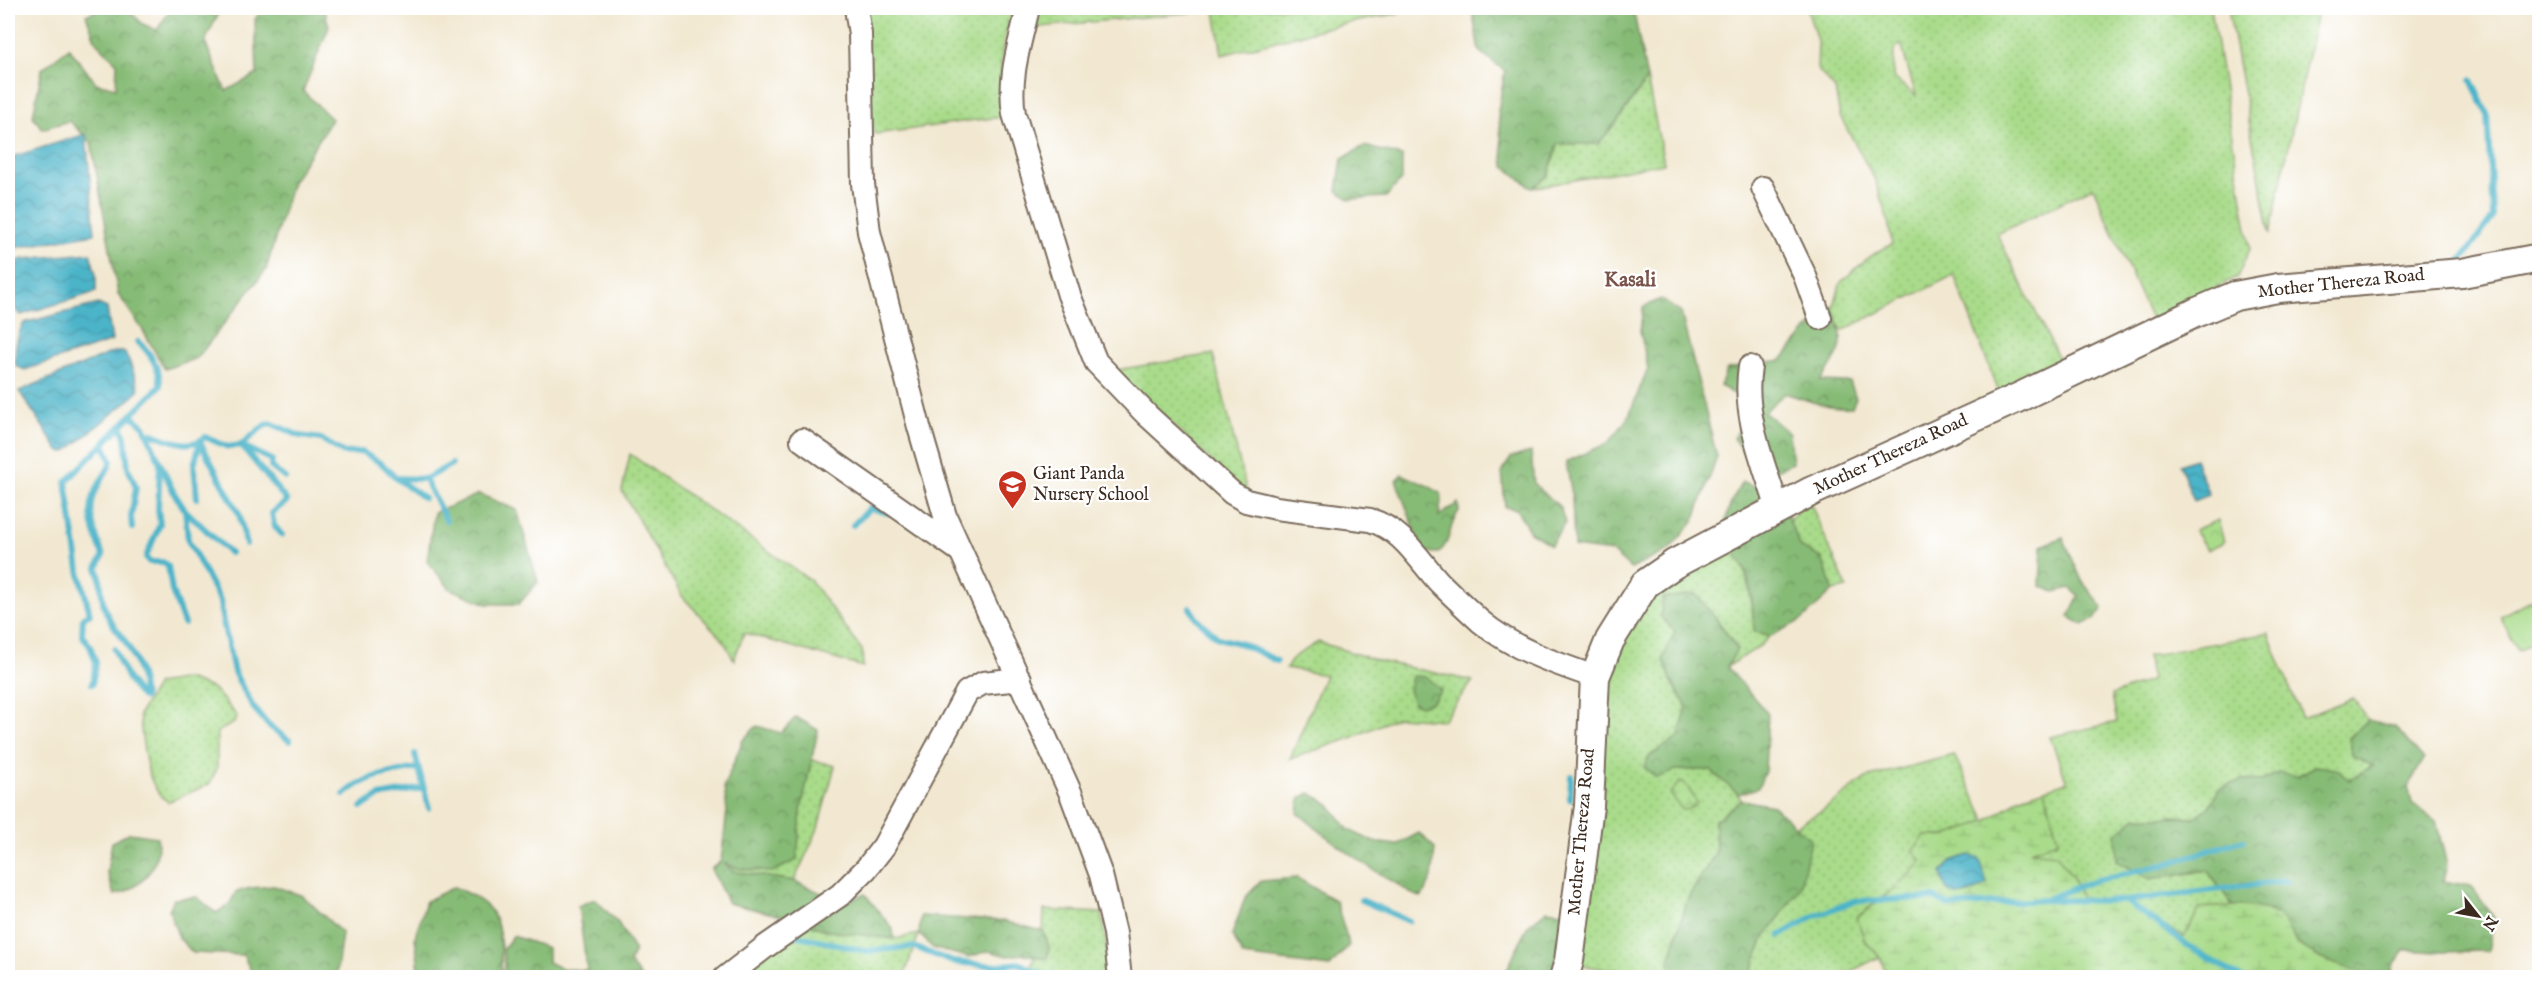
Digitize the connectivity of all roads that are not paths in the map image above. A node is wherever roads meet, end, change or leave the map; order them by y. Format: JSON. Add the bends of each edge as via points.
{"nodes":[{"id":1,"x":856,"y":8,"type":"edge"},
{"id":2,"x":1028,"y":8,"type":"edge"},
{"id":3,"x":1763,"y":188,"type":"dead end"},
{"id":4,"x":2540,"y":258,"type":"edge"},
{"id":5,"x":1820,"y":318,"type":"dead end"},
{"id":6,"x":1750,"y":367,"type":"dead end"},
{"id":7,"x":802,"y":440,"type":"dead end"},
{"id":8,"x":1778,"y":509,"type":"junction"},
{"id":9,"x":960,"y":551,"type":"junction"},
{"id":10,"x":1595,"y":677,"type":"junction"},
{"id":11,"x":1020,"y":679,"type":"junction"},
{"id":12,"x":725,"y":978,"type":"edge"},
{"id":13,"x":1120,"y":978,"type":"edge"},
{"id":14,"x":1564,"y":978,"type":"edge"}],
"edges":[{"from":1,"to":9,"type":"street","via":[[863,184],[869,232],[919,427],[945,516]]},
{"from":2,"to":10,"type":"street","via":[[1014,64],[1014,114],[1069,295],[1096,362],[1232,493],[1259,505],[1385,525],[1482,622],[1525,650]]},
{"from":3,"to":5,"type":"street","via":[[1805,276]]},
{"from":4,"to":8,"type":"street","name":"Mother Thereza Road","via":[[2462,273],[2287,287],[2235,296]]},
{"from":6,"to":8,"type":"street","via":[[1747,384],[1752,425]]},
{"from":7,"to":9,"type":"street"},
{"from":8,"to":10,"type":"street","name":"Mother Thereza Road","via":[[1674,564],[1645,584],[1610,640]]},
{"from":9,"to":11,"type":"street"},
{"from":10,"to":14,"type":"street","name":"Mother Thereza Road","via":[[1585,848]]},
{"from":11,"to":12,"type":"street","via":[[983,683],[966,692],[884,846],[866,869],[840,895]]},
{"from":11,"to":13,"type":"street","via":[[1071,794],[1101,875],[1115,933]]}]}
